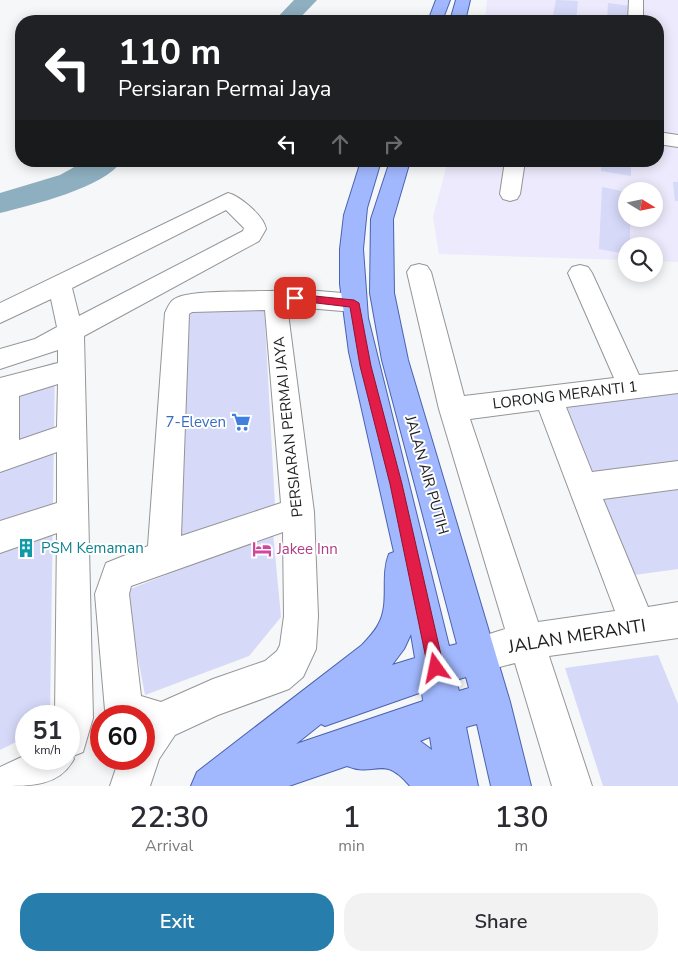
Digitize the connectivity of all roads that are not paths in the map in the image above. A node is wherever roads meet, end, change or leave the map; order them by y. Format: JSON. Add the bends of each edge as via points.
{"nodes":[{"id":1,"x":443,"y":0,"type":"edge"},
{"id":2,"x":463,"y":0,"type":"edge"},
{"id":3,"x":636,"y":0,"type":"edge"},
{"id":4,"x":437,"y":15,"type":"edge"},
{"id":5,"x":459,"y":15,"type":"edge"},
{"id":6,"x":636,"y":15,"type":"edge"},
{"id":7,"x":664,"y":139,"type":"edge"},
{"id":8,"x":678,"y":140,"type":"edge"},
{"id":9,"x":369,"y":167,"type":"edge"},
{"id":10,"x":398,"y":167,"type":"edge"},
{"id":11,"x":514,"y":167,"type":"edge"},
{"id":12,"x":510,"y":194,"type":"dead end"},
{"id":13,"x":419,"y":272,"type":"dead end"},
{"id":14,"x":580,"y":273,"type":"dead end"},
{"id":15,"x":59,"y":285,"type":"junction"},
{"id":16,"x":280,"y":301,"type":"junction"},
{"id":17,"x":354,"y":303,"type":"junction"},
{"id":18,"x":0,"y":314,"type":"edge"},
{"id":19,"x":70,"y":330,"type":"junction"},
{"id":20,"x":0,"y":359,"type":"edge"},
{"id":21,"x":70,"y":370,"type":"junction"},
{"id":22,"x":678,"y":382,"type":"edge"},
{"id":23,"x":631,"y":387,"type":"junction"},
{"id":24,"x":3,"y":389,"type":"edge"},
{"id":25,"x":548,"y":398,"type":"junction"},
{"id":26,"x":453,"y":409,"type":"junction"},
{"id":27,"x":71,"y":435,"type":"junction"},
{"id":28,"x":2,"y":458,"type":"edge"},
{"id":29,"x":678,"y":475,"type":"edge"},
{"id":30,"x":396,"y":484,"type":"junction"},
{"id":31,"x":583,"y":487,"type":"junction"},
{"id":32,"x":298,"y":512,"type":"junction"},
{"id":33,"x":71,"y":513,"type":"junction"},
{"id":34,"x":0,"y":537,"type":"edge"},
{"id":35,"x":164,"y":558,"type":"junction"},
{"id":36,"x":666,"y":627,"type":"edge"},
{"id":37,"x":525,"y":642,"type":"junction"},
{"id":38,"x":477,"y":654,"type":"junction"},
{"id":39,"x":436,"y":668,"type":"junction"},
{"id":40,"x":491,"y":702,"type":"junction"},
{"id":41,"x":74,"y":705,"type":"edge"},
{"id":42,"x":123,"y":705,"type":"edge"},
{"id":43,"x":445,"y":713,"type":"junction"},
{"id":44,"x":305,"y":714,"type":"junction"},
{"id":45,"x":155,"y":732,"type":"edge"},
{"id":46,"x":316,"y":758,"type":"junction"},
{"id":47,"x":38,"y":770,"type":"edge"},
{"id":48,"x":135,"y":770,"type":"edge"},
{"id":49,"x":3,"y":786,"type":"edge"},
{"id":50,"x":130,"y":786,"type":"edge"},
{"id":51,"x":211,"y":786,"type":"edge"},
{"id":52,"x":231,"y":786,"type":"edge"},
{"id":53,"x":434,"y":786,"type":"edge"},
{"id":54,"x":458,"y":786,"type":"edge"},
{"id":55,"x":511,"y":786,"type":"edge"},
{"id":56,"x":572,"y":786,"type":"edge"}],
"edges":[{"from":1,"to":4,"type":"main road"},
{"from":2,"to":5,"type":"main road"},
{"from":3,"to":6,"type":"street"},
{"from":7,"to":8,"type":"street"},
{"from":9,"to":17,"type":"main road","name":"JALAN AIR PUTIH","via":[[354,218]]},
{"from":10,"to":38,"type":"main road","name":"JALAN AIR PUTIH","via":[[382,220],[382,293],[395,360]]},
{"from":11,"to":12,"type":"street"},
{"from":13,"to":26,"type":"street"},
{"from":14,"to":23,"type":"street"},
{"from":15,"to":18,"type":"street"},
{"from":15,"to":19,"type":"street"},
{"from":15,"to":19,"type":"street","via":[[228,200],[255,229],[251,236]]},
{"from":16,"to":17,"type":"street","via":[[295,298]]},
{"from":16,"to":32,"type":"street","name":"PERSIARAN PERMAI JAYA","via":[[276,313]]},
{"from":16,"to":35,"type":"street","via":[[190,303],[177,313]]},
{"from":17,"to":30,"type":"main road","name":"JALAN AIR PUTIH","via":[[366,366]]},
{"from":19,"to":20,"type":"street","via":[[42,347]]},
{"from":19,"to":21,"type":"street"},
{"from":21,"to":24,"type":"street"},
{"from":21,"to":27,"type":"street"},
{"from":22,"to":23,"type":"street","name":"LORONG MERANTI 1"},
{"from":23,"to":25,"type":"street","name":"LORONG MERANTI 1"},
{"from":24,"to":28,"type":"street"},
{"from":25,"to":26,"type":"street","name":"LORONG MERANTI 1"},
{"from":25,"to":31,"type":"street"},
{"from":26,"to":37,"type":"street"},
{"from":27,"to":28,"type":"street"},
{"from":27,"to":33,"type":"street"},
{"from":29,"to":31,"type":"street"},
{"from":30,"to":39,"type":"main road","name":"JALAN AIR PUTIH"},
{"from":30,"to":44,"type":"main road","via":[[403,599],[398,624],[376,658]]},
{"from":31,"to":36,"type":"street"},
{"from":32,"to":35,"type":"street"},
{"from":32,"to":45,"type":"street","name":"PERSIARAN PERMAI JAYA","via":[[301,616],[298,650],[290,664],[276,676],[213,698]]},
{"from":33,"to":34,"type":"street"},
{"from":33,"to":41,"type":"street"},
{"from":35,"to":42,"type":"street","via":[[118,575],[112,594]]},
{"from":36,"to":37,"type":"street","name":"JALAN MERANTI"},
{"from":37,"to":38,"type":"street","name":"JALAN MERANTI"},
{"from":37,"to":56,"type":"street"},
{"from":38,"to":39,"type":"main road"},
{"from":38,"to":40,"type":"main road","name":"JALAN AIR PUTIH"},
{"from":39,"to":43,"type":"main road","name":"JALAN AIR PUTIH"},
{"from":39,"to":44,"type":"main road"},
{"from":40,"to":43,"type":"main road"},
{"from":40,"to":55,"type":"main road","name":"JALAN AIR PUTIH"},
{"from":43,"to":46,"type":"main road"},
{"from":43,"to":54,"type":"main road","name":"JALAN AIR PUTIH"},
{"from":44,"to":51,"type":"main road"},
{"from":46,"to":52,"type":"main road"},
{"from":46,"to":53,"type":"main road","via":[[383,747],[407,755],[426,771]]},
{"from":47,"to":49,"type":"street"},
{"from":48,"to":50,"type":"street"}]}
